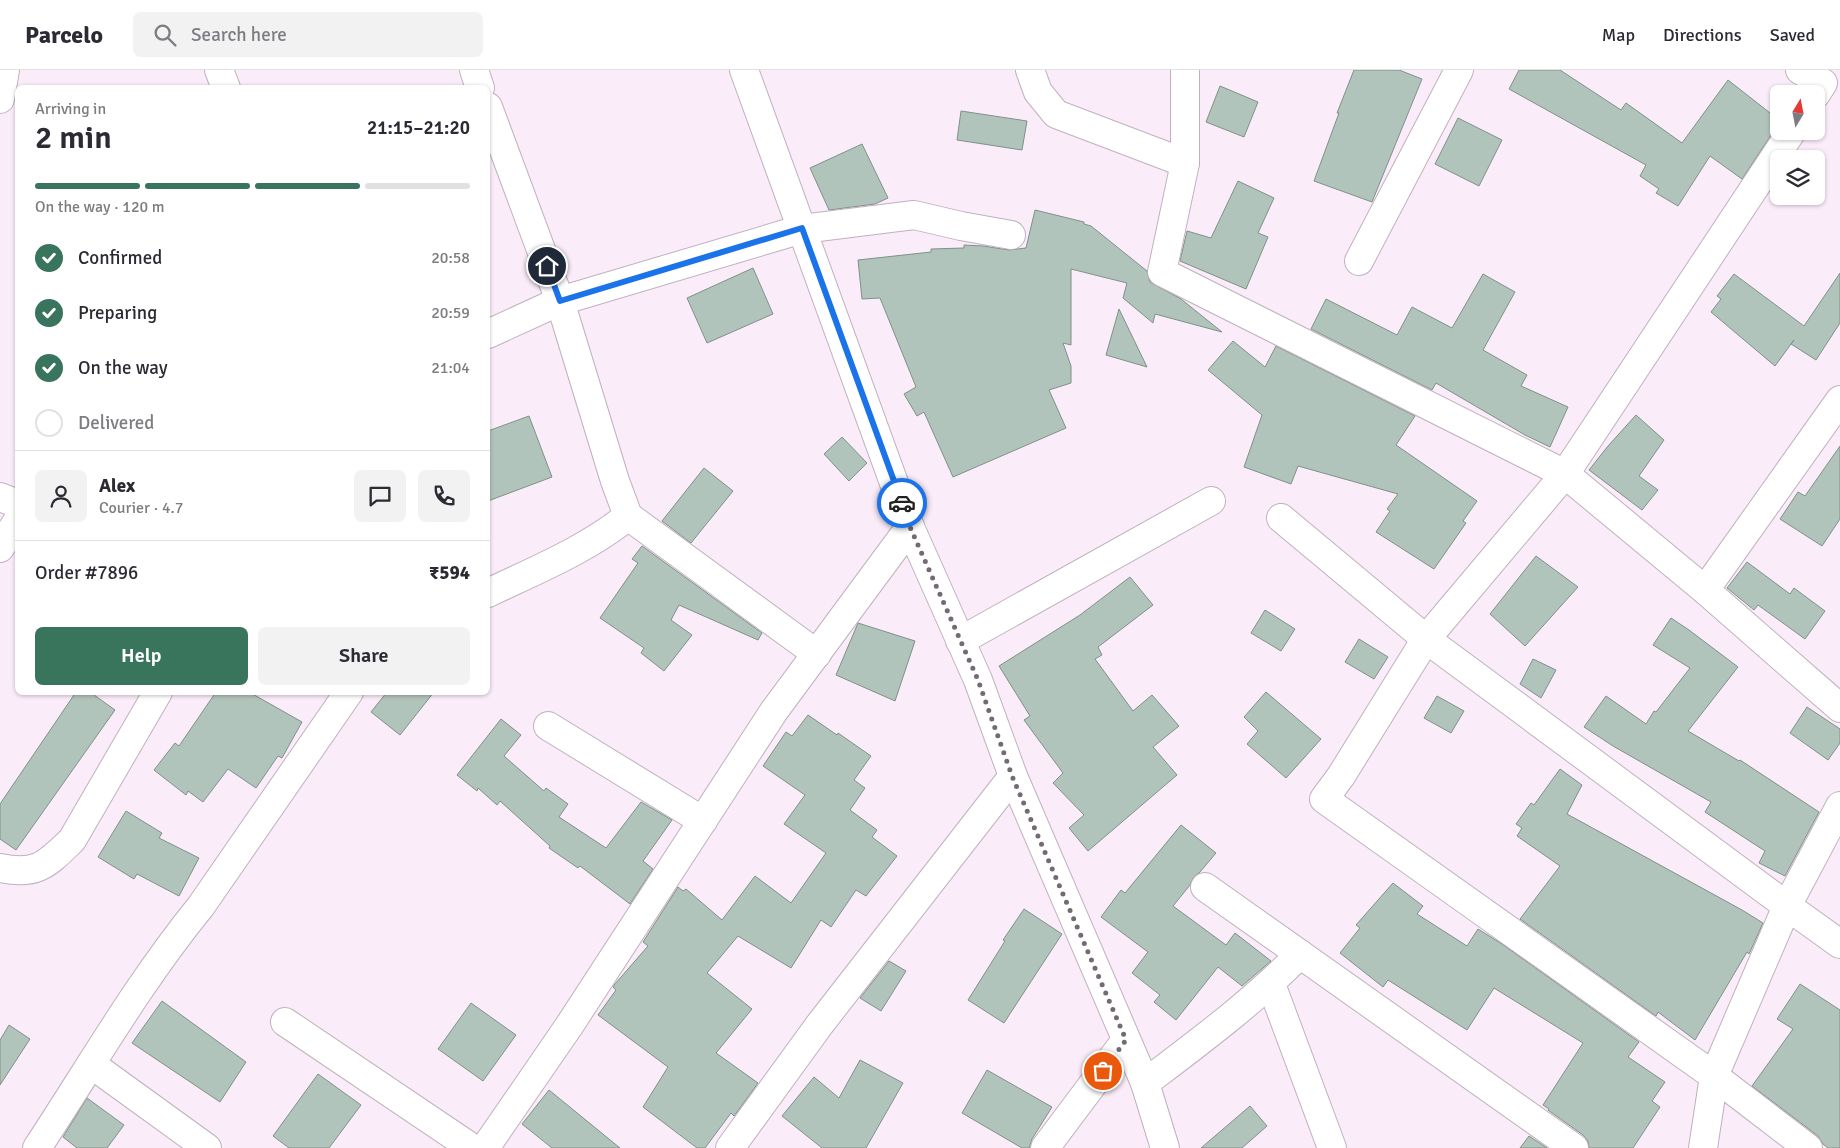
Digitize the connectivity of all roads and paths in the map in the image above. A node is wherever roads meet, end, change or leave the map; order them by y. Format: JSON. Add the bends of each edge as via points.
{"nodes":[{"id":1,"x":5,"y":70,"type":"edge"},
{"id":2,"x":219,"y":70,"type":"edge"},
{"id":3,"x":474,"y":70,"type":"edge"},
{"id":4,"x":744,"y":70,"type":"edge"},
{"id":5,"x":1030,"y":70,"type":"edge"},
{"id":6,"x":1186,"y":70,"type":"edge"},
{"id":7,"x":1459,"y":70,"type":"edge"},
{"id":8,"x":1800,"y":70,"type":"edge"},
{"id":9,"x":225,"y":85,"type":"edge"},
{"id":10,"x":479,"y":85,"type":"edge"},
{"id":11,"x":1828,"y":86,"type":"edge"},
{"id":12,"x":0,"y":99,"type":"edge"},
{"id":13,"x":490,"y":112,"type":"edge"},
{"id":14,"x":1786,"y":140,"type":"edge"},
{"id":15,"x":1186,"y":163,"type":"junction"},
{"id":16,"x":802,"y":228,"type":"junction"},
{"id":17,"x":1011,"y":235,"type":"dead end"},
{"id":18,"x":1359,"y":261,"type":"dead end"},
{"id":19,"x":560,"y":301,"type":"junction"},
{"id":20,"x":490,"y":333,"type":"edge"},
{"id":21,"x":1840,"y":400,"type":"edge"},
{"id":22,"x":1565,"y":474,"type":"junction"},
{"id":23,"x":0,"y":497,"type":"edge"},
{"id":24,"x":1211,"y":501,"type":"dead end"},
{"id":25,"x":15,"y":503,"type":"edge"},
{"id":26,"x":628,"y":516,"type":"junction"},
{"id":27,"x":1281,"y":518,"type":"dead end"},
{"id":28,"x":15,"y":525,"type":"edge"},
{"id":29,"x":910,"y":527,"type":"junction"},
{"id":30,"x":0,"y":548,"type":"edge"},
{"id":31,"x":1705,"y":590,"type":"junction"},
{"id":32,"x":490,"y":591,"type":"edge"},
{"id":33,"x":1426,"y":639,"type":"junction"},
{"id":34,"x":960,"y":640,"type":"junction"},
{"id":35,"x":817,"y":654,"type":"junction"},
{"id":36,"x":156,"y":695,"type":"edge"},
{"id":37,"x":347,"y":695,"type":"edge"},
{"id":38,"x":1840,"y":708,"type":"edge"},
{"id":39,"x":548,"y":726,"type":"dead end"},
{"id":40,"x":1012,"y":776,"type":"junction"},
{"id":41,"x":1840,"y":806,"type":"edge"},
{"id":42,"x":703,"y":821,"type":"junction"},
{"id":43,"x":0,"y":868,"type":"edge"},
{"id":44,"x":1205,"y":887,"type":"dead end"},
{"id":45,"x":1787,"y":906,"type":"junction"},
{"id":46,"x":1840,"y":944,"type":"edge"},
{"id":47,"x":1300,"y":954,"type":"junction"},
{"id":48,"x":1271,"y":984,"type":"junction"},
{"id":49,"x":285,"y":1022,"type":"dead end"},
{"id":50,"x":1126,"y":1040,"type":"junction"},
{"id":51,"x":91,"y":1064,"type":"junction"},
{"id":52,"x":1714,"y":1076,"type":"junction"},
{"id":53,"x":1145,"y":1083,"type":"junction"},
{"id":54,"x":37,"y":1148,"type":"edge"},
{"id":55,"x":207,"y":1148,"type":"edge"},
{"id":56,"x":472,"y":1148,"type":"edge"},
{"id":57,"x":485,"y":1148,"type":"edge"},
{"id":58,"x":730,"y":1148,"type":"edge"},
{"id":59,"x":1045,"y":1148,"type":"edge"},
{"id":60,"x":1165,"y":1148,"type":"edge"},
{"id":61,"x":1332,"y":1148,"type":"edge"},
{"id":62,"x":1574,"y":1148,"type":"edge"},
{"id":63,"x":1703,"y":1148,"type":"edge"},
{"id":64,"x":1808,"y":1148,"type":"edge"}],
"edges":[{"from":1,"to":12,"type":"street"},
{"from":2,"to":9,"type":"street"},
{"from":3,"to":10,"type":"street"},
{"from":4,"to":16,"type":"street"},
{"from":5,"to":15,"type":"street","via":[[1038,92],[1056,114]]},
{"from":6,"to":15,"type":"street"},
{"from":7,"to":18,"type":"street"},
{"from":8,"to":11,"type":"street"},
{"from":13,"to":19,"type":"street"},
{"from":14,"to":22,"type":"street"},
{"from":15,"to":22,"type":"street","via":[[1162,272]]},
{"from":16,"to":17,"type":"street","via":[[914,215]]},
{"from":16,"to":19,"type":"street"},
{"from":16,"to":29,"type":"street"},
{"from":19,"to":20,"type":"street"},
{"from":19,"to":26,"type":"street"},
{"from":21,"to":31,"type":"street"},
{"from":22,"to":31,"type":"street"},
{"from":22,"to":33,"type":"street"},
{"from":23,"to":25,"type":"street"},
{"from":24,"to":34,"type":"street"},
{"from":26,"to":32,"type":"street","via":[[579,549]]},
{"from":26,"to":35,"type":"street"},
{"from":27,"to":33,"type":"street"},
{"from":28,"to":30,"type":"street"},
{"from":29,"to":34,"type":"street"},
{"from":29,"to":35,"type":"street"},
{"from":31,"to":38,"type":"street"},
{"from":33,"to":45,"type":"street"},
{"from":33,"to":52,"type":"street","via":[[1324,799]]},
{"from":34,"to":40,"type":"street","via":[[978,680]]},
{"from":35,"to":42,"type":"street","via":[[774,711]]},
{"from":36,"to":43,"type":"street","via":[[72,840],[34,870]]},
{"from":37,"to":51,"type":"street","via":[[202,906],[140,987]]},
{"from":39,"to":42,"type":"street"},
{"from":40,"to":50,"type":"street"},
{"from":40,"to":58,"type":"street","via":[[820,1024]]},
{"from":41,"to":45,"type":"street"},
{"from":42,"to":57,"type":"street"},
{"from":44,"to":47,"type":"street"},
{"from":45,"to":46,"type":"street"},
{"from":45,"to":52,"type":"street"},
{"from":47,"to":48,"type":"street"},
{"from":47,"to":62,"type":"street"},
{"from":48,"to":53,"type":"street"},
{"from":48,"to":61,"type":"street"},
{"from":49,"to":56,"type":"street"},
{"from":50,"to":53,"type":"street"},
{"from":50,"to":59,"type":"street"},
{"from":51,"to":54,"type":"street"},
{"from":51,"to":55,"type":"street"},
{"from":52,"to":63,"type":"street"},
{"from":52,"to":64,"type":"street"},
{"from":53,"to":60,"type":"street"}]}
